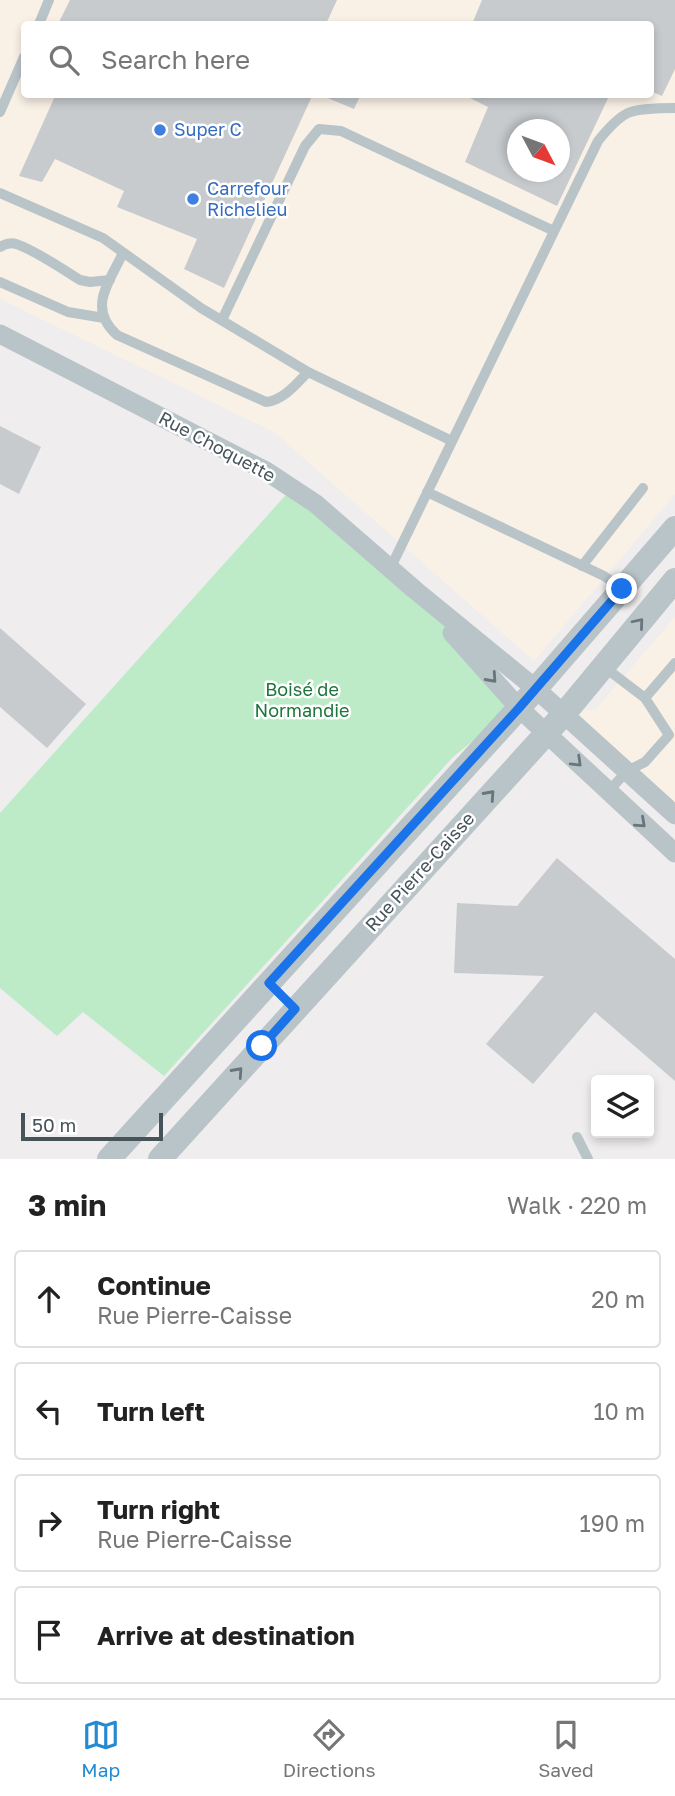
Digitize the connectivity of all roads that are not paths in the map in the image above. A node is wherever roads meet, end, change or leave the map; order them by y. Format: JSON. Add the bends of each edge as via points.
{"nodes":[{"id":1,"x":49,"y":0,"type":"edge"},
{"id":2,"x":40,"y":21,"type":"edge"},
{"id":3,"x":21,"y":64,"type":"edge"},
{"id":4,"x":675,"y":108,"type":"edge"},
{"id":5,"x":0,"y":112,"type":"edge"},
{"id":6,"x":0,"y":193,"type":"edge"},
{"id":7,"x":554,"y":231,"type":"junction"},
{"id":8,"x":0,"y":247,"type":"edge"},
{"id":9,"x":123,"y":253,"type":"junction"},
{"id":10,"x":110,"y":280,"type":"junction"},
{"id":11,"x":0,"y":282,"type":"edge"},
{"id":12,"x":104,"y":318,"type":"junction"},
{"id":13,"x":222,"y":320,"type":"junction"},
{"id":14,"x":0,"y":334,"type":"edge"},
{"id":15,"x":308,"y":372,"type":"junction"},
{"id":16,"x":452,"y":441,"type":"junction"},
{"id":17,"x":643,"y":488,"type":"dead end"},
{"id":18,"x":427,"y":492,"type":"junction"},
{"id":19,"x":675,"y":528,"type":"edge"},
{"id":20,"x":582,"y":566,"type":"junction"},
{"id":21,"x":390,"y":569,"type":"junction"},
{"id":22,"x":622,"y":589,"type":"junction"},
{"id":23,"x":415,"y":590,"type":"junction"},
{"id":24,"x":670,"y":591,"type":"edge"},
{"id":25,"x":675,"y":663,"type":"edge"},
{"id":26,"x":603,"y":666,"type":"junction"},
{"id":27,"x":536,"y":689,"type":"junction"},
{"id":28,"x":645,"y":698,"type":"junction"},
{"id":29,"x":519,"y":708,"type":"junction"},
{"id":30,"x":564,"y":714,"type":"junction"},
{"id":31,"x":546,"y":733,"type":"junction"},
{"id":32,"x":627,"y":771,"type":"junction"},
{"id":33,"x":608,"y":792,"type":"junction"},
{"id":34,"x":675,"y":815,"type":"edge"},
{"id":35,"x":675,"y":853,"type":"edge"},
{"id":36,"x":269,"y":983,"type":"junction"},
{"id":37,"x":295,"y":1009,"type":"junction"},
{"id":38,"x":180,"y":1081,"type":"junction"},
{"id":39,"x":206,"y":1107,"type":"junction"},
{"id":40,"x":577,"y":1137,"type":"dead end"},
{"id":41,"x":110,"y":1159,"type":"edge"},
{"id":42,"x":159,"y":1159,"type":"edge"},
{"id":43,"x":588,"y":1159,"type":"edge"}],
"edges":[{"from":1,"to":2,"type":"lane"},
{"from":3,"to":5,"type":"lane"},
{"from":4,"to":7,"type":"lane","via":[[628,113],[609,128],[598,141]]},
{"from":6,"to":9,"type":"lane","via":[[103,238]]},
{"from":7,"to":13,"type":"lane","via":[[341,131],[319,129],[306,146]]},
{"from":7,"to":16,"type":"lane"},
{"from":8,"to":10,"type":"lane","via":[[15,243],[80,280]]},
{"from":9,"to":10,"type":"lane"},
{"from":9,"to":13,"type":"lane"},
{"from":10,"to":12,"type":"lane","via":[[101,299]]},
{"from":11,"to":12,"type":"lane","via":[[68,312]]},
{"from":12,"to":15,"type":"lane","via":[[117,335],[266,402],[288,392]]},
{"from":13,"to":15,"type":"lane"},
{"from":14,"to":21,"type":"street","name":"Rue Choquette","via":[[266,471],[316,504]]},
{"from":15,"to":16,"type":"lane"},
{"from":16,"to":18,"type":"lane"},
{"from":17,"to":20,"type":"lane"},
{"from":18,"to":20,"type":"lane"},
{"from":18,"to":21,"type":"lane"},
{"from":19,"to":22,"type":"street","name":"Rue Pierre-Caisse"},
{"from":20,"to":22,"type":"lane"},
{"from":21,"to":23,"type":"street","name":"Rue Choquette"},
{"from":22,"to":27,"type":"street","name":"Rue Pierre-Caisse"},
{"from":23,"to":27,"type":"street","name":"Rue Choquette"},
{"from":23,"to":29,"type":"street","name":"Rue Choquette","one_way":true},
{"from":26,"to":24,"type":"street","name":"Rue Pierre-Caisse","one_way":true},
{"from":25,"to":28,"type":"lane"},
{"from":26,"to":28,"type":"lane"},
{"from":26,"to":30,"type":"street","name":"Rue Pierre-Caisse"},
{"from":27,"to":29,"type":"street","name":"Rue Pierre-Caisse"},
{"from":27,"to":30,"type":"street","name":"Rue Choquette"},
{"from":28,"to":32,"type":"lane","via":[[669,735],[645,762]]},
{"from":29,"to":31,"type":"street","name":"Rue Choquette"},
{"from":29,"to":36,"type":"street","name":"Rue Pierre-Caisse"},
{"from":30,"to":31,"type":"street","name":"Rue Pierre-Caisse"},
{"from":30,"to":32,"type":"street","name":"Rue Choquette"},
{"from":31,"to":33,"type":"street","name":"Rue Choquette","one_way":true},
{"from":37,"to":31,"type":"street","name":"Rue Pierre-Caisse","one_way":true},
{"from":32,"to":33,"type":"lane"},
{"from":32,"to":34,"type":"street","name":"Rue Choquette"},
{"from":33,"to":35,"type":"street","name":"Rue Choquette","one_way":true},
{"from":36,"to":37,"type":"street"},
{"from":36,"to":38,"type":"street","name":"Rue Pierre-Caisse"},
{"from":39,"to":37,"type":"street","name":"Rue Pierre-Caisse","one_way":true},
{"from":38,"to":39,"type":"street"},
{"from":38,"to":41,"type":"street","name":"Rue Pierre-Caisse"},
{"from":39,"to":42,"type":"street","name":"Rue Pierre-Caisse"},
{"from":40,"to":43,"type":"lane"}]}
